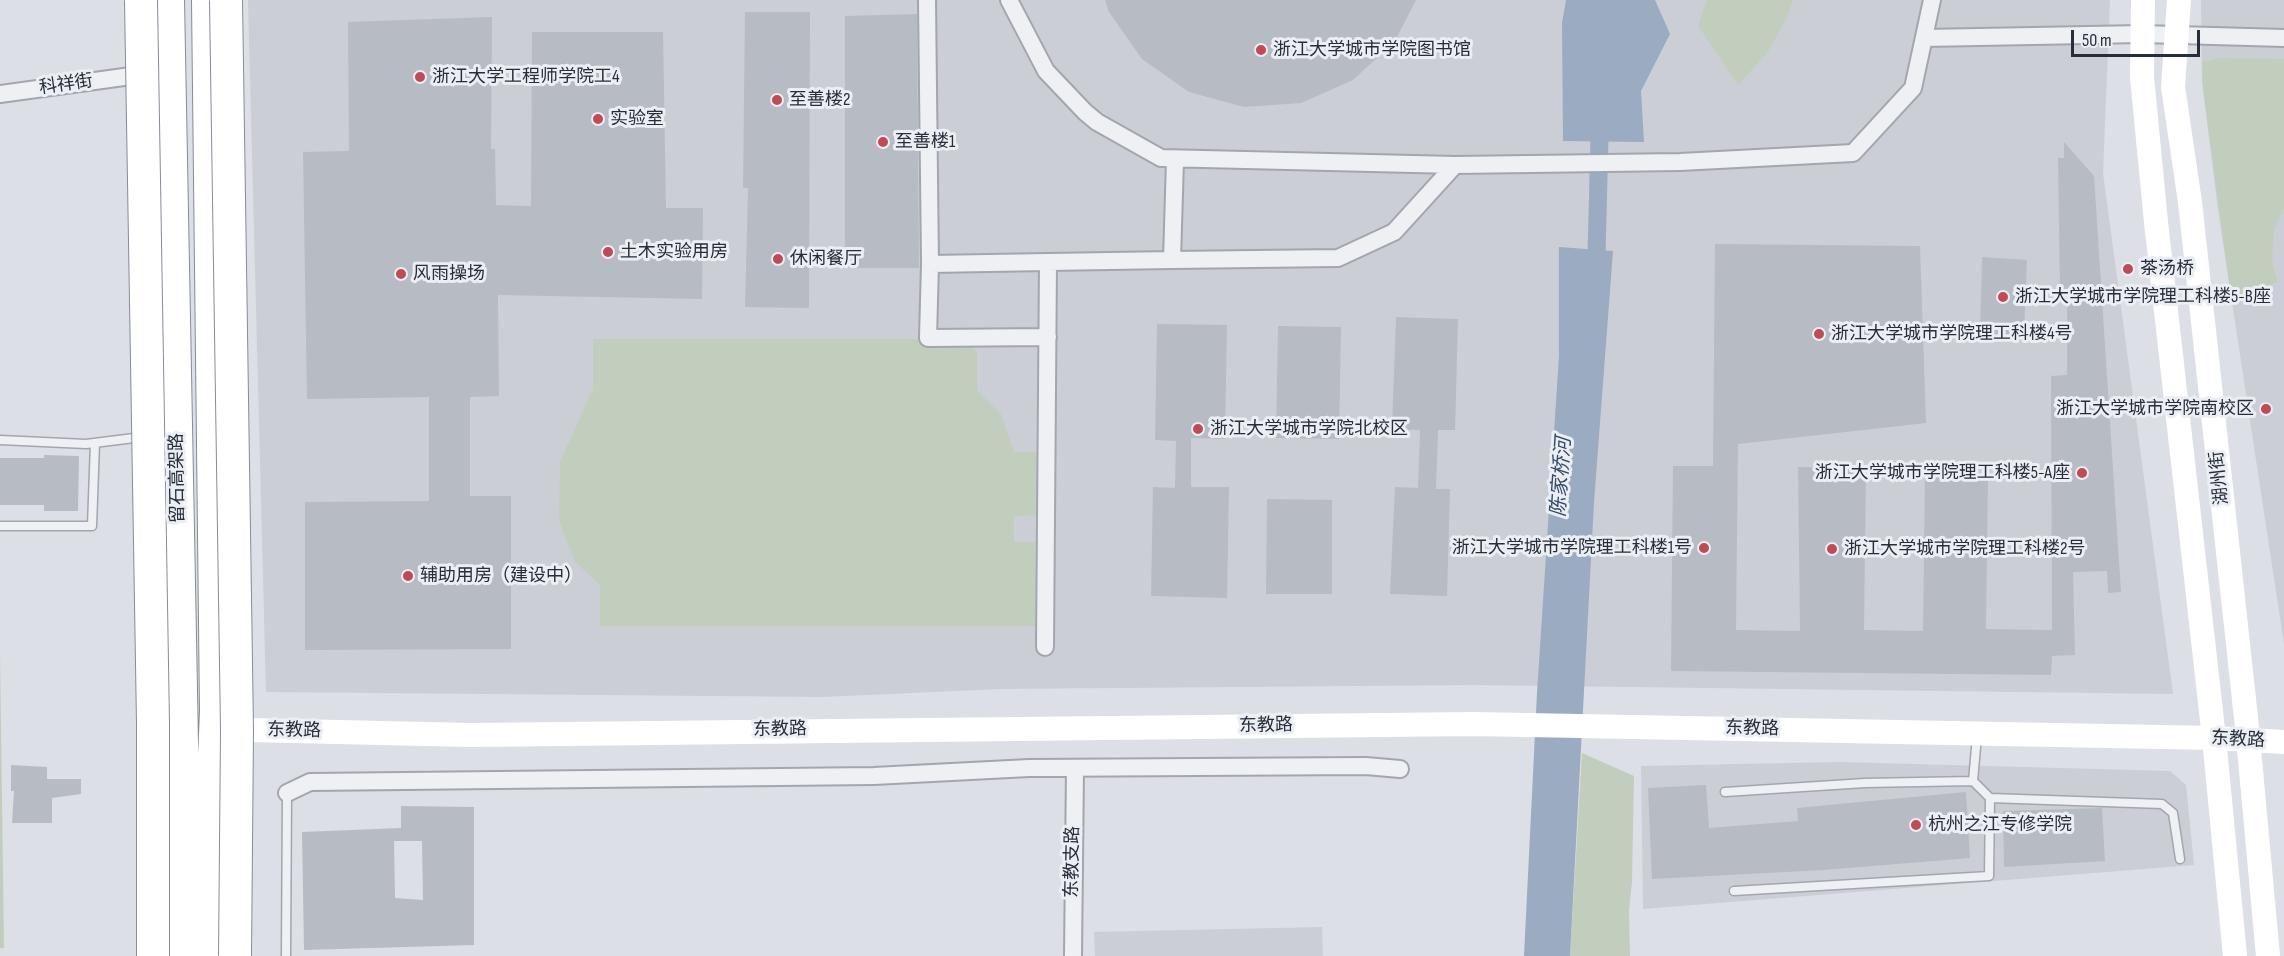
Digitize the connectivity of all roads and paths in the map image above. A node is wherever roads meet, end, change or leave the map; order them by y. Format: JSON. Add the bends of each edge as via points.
{"nodes":[{"id":1,"x":141,"y":0,"type":"edge"},
{"id":2,"x":168,"y":0,"type":"edge"},
{"id":3,"x":209,"y":0,"type":"edge"},
{"id":4,"x":226,"y":0,"type":"edge"},
{"id":5,"x":927,"y":0,"type":"edge"},
{"id":6,"x":1009,"y":0,"type":"edge"},
{"id":7,"x":1932,"y":0,"type":"edge"},
{"id":8,"x":2143,"y":0,"type":"edge"},
{"id":9,"x":2179,"y":0,"type":"edge"},
{"id":10,"x":2142,"y":34,"type":"junction"},
{"id":11,"x":2176,"y":35,"type":"junction"},
{"id":12,"x":1924,"y":38,"type":"junction"},
{"id":13,"x":2284,"y":38,"type":"edge"},
{"id":14,"x":131,"y":76,"type":"dead end"},
{"id":15,"x":0,"y":94,"type":"edge"},
{"id":16,"x":1175,"y":160,"type":"junction"},
{"id":17,"x":1455,"y":165,"type":"junction"},
{"id":18,"x":244,"y":254,"type":"dead end"},
{"id":19,"x":1172,"y":260,"type":"junction"},
{"id":20,"x":1048,"y":262,"type":"junction"},
{"id":21,"x":930,"y":264,"type":"junction"},
{"id":22,"x":133,"y":271,"type":"dead end"},
{"id":23,"x":1048,"y":337,"type":"junction"},
{"id":24,"x":245,"y":352,"type":"dead end"},
{"id":25,"x":134,"y":399,"type":"dead end"},
{"id":26,"x":134,"y":438,"type":"dead end"},
{"id":27,"x":0,"y":440,"type":"edge"},
{"id":28,"x":95,"y":443,"type":"junction"},
{"id":29,"x":0,"y":526,"type":"edge"},
{"id":30,"x":1045,"y":647,"type":"dead end"},
{"id":31,"x":216,"y":711,"type":"junction"},
{"id":32,"x":1647,"y":722,"type":"junction"},
{"id":33,"x":249,"y":725,"type":"dead end"},
{"id":34,"x":2284,"y":728,"type":"edge"},
{"id":35,"x":2213,"y":731,"type":"junction"},
{"id":36,"x":1977,"y":733,"type":"junction"},
{"id":37,"x":2247,"y":734,"type":"junction"},
{"id":38,"x":2284,"y":742,"type":"edge"},
{"id":39,"x":1075,"y":768,"type":"junction"},
{"id":40,"x":1400,"y":769,"type":"dead end"},
{"id":41,"x":183,"y":779,"type":"junction"},
{"id":42,"x":1974,"y":781,"type":"junction"},
{"id":43,"x":1725,"y":792,"type":"dead end"},
{"id":44,"x":287,"y":794,"type":"joint"},
{"id":45,"x":1990,"y":798,"type":"junction"},
{"id":46,"x":2180,"y":859,"type":"dead end"},
{"id":47,"x":1734,"y":891,"type":"dead end"},
{"id":48,"x":153,"y":956,"type":"edge"},
{"id":49,"x":186,"y":956,"type":"edge"},
{"id":50,"x":213,"y":956,"type":"edge"},
{"id":51,"x":236,"y":956,"type":"edge"},
{"id":52,"x":285,"y":956,"type":"edge"},
{"id":53,"x":1073,"y":956,"type":"edge"},
{"id":54,"x":2235,"y":956,"type":"edge"},
{"id":55,"x":2268,"y":956,"type":"edge"}],
"edges":[{"from":1,"to":48,"type":"highway","name":"留石高架路","bridge":true},
{"from":2,"to":22,"type":"highway"},
{"from":2,"to":41,"type":"highway","name":"留石高架路"},
{"from":3,"to":18,"type":"highway","via":[[221,103],[223,189]]},
{"from":3,"to":31,"type":"highway","name":"留石高架路"},
{"from":4,"to":51,"type":"highway","bridge":true,"via":[[237,730]]},
{"from":5,"to":21,"type":"street"},
{"from":6,"to":16,"type":"street","via":[[1046,71],[1085,112],[1161,158]]},
{"from":7,"to":12,"type":"street"},
{"from":8,"to":10,"type":"street","name":"湖州街"},
{"from":9,"to":11,"type":"street","name":"湖州街"},
{"from":10,"to":11,"type":"street"},
{"from":10,"to":12,"type":"street"},
{"from":10,"to":35,"type":"street","name":"湖州街","via":[[2142,77],[2156,222]]},
{"from":11,"to":13,"type":"street"},
{"from":11,"to":37,"type":"street","name":"湖州街","via":[[2174,87]]},
{"from":12,"to":17,"type":"street","via":[[1913,88],[1853,153],[1680,162]]},
{"from":14,"to":15,"type":"street","name":"科祥街"},
{"from":16,"to":17,"type":"street"},
{"from":16,"to":19,"type":"street"},
{"from":17,"to":19,"type":"street","via":[[1394,232],[1338,258]]},
{"from":19,"to":20,"type":"street"},
{"from":20,"to":21,"type":"street"},
{"from":20,"to":23,"type":"street"},
{"from":21,"to":23,"type":"street","via":[[928,338]]},
{"from":23,"to":30,"type":"street"},
{"from":24,"to":31,"type":"highway"},
{"from":25,"to":41,"type":"highway","via":[[165,532],[172,710]]},
{"from":26,"to":28,"type":"lane"},
{"from":27,"to":28,"type":"lane"},
{"from":28,"to":29,"type":"lane","via":[[92,526]]},
{"from":31,"to":50,"type":"highway","name":"留石高架路"},
{"from":32,"to":33,"type":"street","name":"东教路","via":[[1472,718],[471,735]]},
{"from":32,"to":35,"type":"street","name":"东教路"},
{"from":32,"to":36,"type":"street","name":"东教路"},
{"from":34,"to":37,"type":"street","name":"东教路"},
{"from":35,"to":36,"type":"street","name":"东教路"},
{"from":35,"to":37,"type":"street","name":"东教路"},
{"from":35,"to":54,"type":"street","name":"湖州街"},
{"from":36,"to":42,"type":"lane"},
{"from":37,"to":38,"type":"street","name":"东教路"},
{"from":37,"to":55,"type":"street","name":"湖州街"},
{"from":39,"to":40,"type":"street"},
{"from":39,"to":44,"type":"street","via":[[873,776],[310,782]]},
{"from":39,"to":53,"type":"street","name":"东教支路"},
{"from":41,"to":49,"type":"highway","name":"留石高架路"},
{"from":42,"to":43,"type":"lane"},
{"from":42,"to":45,"type":"lane"},
{"from":44,"to":52,"type":"lane"},
{"from":45,"to":46,"type":"lane","via":[[2162,804],[2174,813]]},
{"from":45,"to":47,"type":"lane","via":[[1989,876]]}]}
